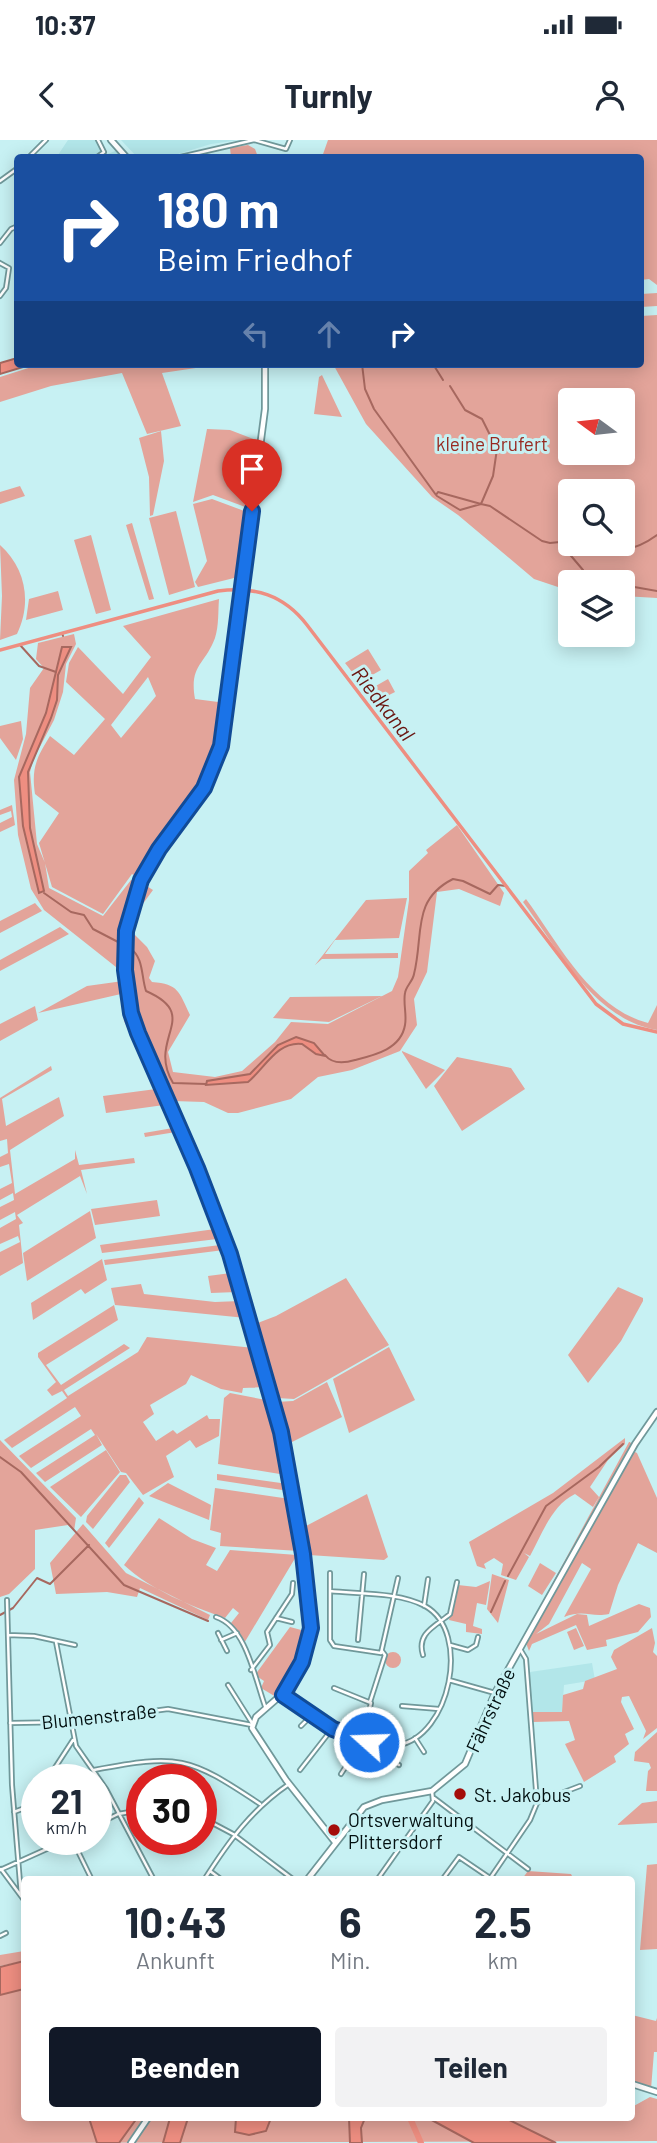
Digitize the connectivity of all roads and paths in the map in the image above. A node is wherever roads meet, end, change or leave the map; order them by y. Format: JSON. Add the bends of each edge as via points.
{"nodes":[{"id":1,"x":46,"y":140,"type":"edge"},
{"id":2,"x":111,"y":140,"type":"edge"},
{"id":3,"x":254,"y":140,"type":"edge"},
{"id":4,"x":290,"y":140,"type":"edge"},
{"id":5,"x":33,"y":154,"type":"edge"},
{"id":6,"x":123,"y":154,"type":"edge"},
{"id":7,"x":193,"y":154,"type":"edge"},
{"id":8,"x":14,"y":227,"type":"edge"},
{"id":9,"x":0,"y":243,"type":"edge"},
{"id":10,"x":0,"y":263,"type":"edge"},
{"id":11,"x":0,"y":296,"type":"edge"},
{"id":12,"x":265,"y":368,"type":"edge"},
{"id":13,"x":657,"y":1412,"type":"edge"},
{"id":14,"x":330,"y":1573,"type":"dead end"},
{"id":15,"x":364,"y":1574,"type":"dead end"},
{"id":16,"x":398,"y":1578,"type":"dead end"},
{"id":17,"x":428,"y":1579,"type":"dead end"},
{"id":18,"x":457,"y":1582,"type":"dead end"},
{"id":19,"x":293,"y":1583,"type":"dead end"},
{"id":20,"x":330,"y":1591,"type":"junction"},
{"id":21,"x":364,"y":1595,"type":"junction"},
{"id":22,"x":395,"y":1598,"type":"junction"},
{"id":23,"x":7,"y":1600,"type":"dead end"},
{"id":24,"x":424,"y":1606,"type":"junction"},
{"id":25,"x":216,"y":1616,"type":"dead end"},
{"id":26,"x":276,"y":1618,"type":"junction"},
{"id":27,"x":441,"y":1621,"type":"junction"},
{"id":28,"x":292,"y":1622,"type":"dead end"},
{"id":29,"x":218,"y":1633,"type":"dead end"},
{"id":30,"x":237,"y":1633,"type":"junction"},
{"id":31,"x":8,"y":1635,"type":"junction"},
{"id":32,"x":478,"y":1637,"type":"dead end"},
{"id":33,"x":221,"y":1640,"type":"junction"},
{"id":34,"x":358,"y":1640,"type":"dead end"},
{"id":35,"x":56,"y":1642,"type":"junction"},
{"id":36,"x":75,"y":1645,"type":"dead end"},
{"id":37,"x":450,"y":1646,"type":"junction"},
{"id":38,"x":520,"y":1649,"type":"junction"},
{"id":39,"x":226,"y":1651,"type":"dead end"},
{"id":40,"x":382,"y":1651,"type":"junction"},
{"id":41,"x":424,"y":1655,"type":"dead end"},
{"id":42,"x":251,"y":1670,"type":"junction"},
{"id":43,"x":449,"y":1680,"type":"junction"},
{"id":44,"x":228,"y":1685,"type":"dead end"},
{"id":45,"x":334,"y":1688,"type":"dead end"},
{"id":46,"x":495,"y":1693,"type":"junction"},
{"id":47,"x":283,"y":1695,"type":"junction"},
{"id":48,"x":370,"y":1702,"type":"junction"},
{"id":49,"x":402,"y":1706,"type":"dead end"},
{"id":50,"x":266,"y":1709,"type":"junction"},
{"id":51,"x":439,"y":1709,"type":"junction"},
{"id":52,"x":312,"y":1715,"type":"junction"},
{"id":53,"x":71,"y":1722,"type":"junction"},
{"id":54,"x":10,"y":1723,"type":"junction"},
{"id":55,"x":252,"y":1724,"type":"junction"},
{"id":56,"x":301,"y":1726,"type":"dead end"},
{"id":57,"x":333,"y":1729,"type":"junction"},
{"id":58,"x":415,"y":1738,"type":"junction"},
{"id":59,"x":74,"y":1740,"type":"junction"},
{"id":60,"x":362,"y":1741,"type":"junction"},
{"id":61,"x":391,"y":1745,"type":"junction"},
{"id":62,"x":424,"y":1752,"type":"dead end"},
{"id":63,"x":388,"y":1759,"type":"junction"},
{"id":64,"x":58,"y":1764,"type":"edge"},
{"id":65,"x":89,"y":1764,"type":"edge"},
{"id":66,"x":399,"y":1765,"type":"dead end"},
{"id":67,"x":112,"y":1767,"type":"edge"},
{"id":68,"x":385,"y":1767,"type":"dead end"},
{"id":69,"x":300,"y":1770,"type":"dead end"},
{"id":70,"x":341,"y":1774,"type":"dead end"},
{"id":71,"x":289,"y":1784,"type":"junction"},
{"id":72,"x":580,"y":1786,"type":"dead end"},
{"id":73,"x":432,"y":1791,"type":"junction"},
{"id":74,"x":434,"y":1798,"type":"junction"},
{"id":75,"x":537,"y":1802,"type":"junction"},
{"id":76,"x":112,"y":1803,"type":"edge"},
{"id":77,"x":260,"y":1804,"type":"junction"},
{"id":78,"x":21,"y":1809,"type":"edge"},
{"id":79,"x":14,"y":1812,"type":"junction"},
{"id":80,"x":126,"y":1813,"type":"edge"},
{"id":81,"x":118,"y":1814,"type":"junction"},
{"id":82,"x":112,"y":1817,"type":"edge"},
{"id":83,"x":217,"y":1826,"type":"edge"},
{"id":84,"x":233,"y":1834,"type":"junction"},
{"id":85,"x":335,"y":1842,"type":"junction"},
{"id":86,"x":34,"y":1855,"type":"edge"},
{"id":87,"x":79,"y":1855,"type":"edge"},
{"id":88,"x":507,"y":1856,"type":"junction"},
{"id":89,"x":20,"y":1861,"type":"junction"},
{"id":90,"x":528,"y":1869,"type":"dead end"},
{"id":91,"x":1,"y":1870,"type":"edge"},
{"id":92,"x":210,"y":1871,"type":"junction"},
{"id":93,"x":90,"y":1876,"type":"edge"},
{"id":94,"x":152,"y":1876,"type":"edge"},
{"id":95,"x":207,"y":1876,"type":"edge"},
{"id":96,"x":217,"y":1876,"type":"edge"},
{"id":97,"x":289,"y":1876,"type":"edge"},
{"id":98,"x":310,"y":1876,"type":"edge"},
{"id":99,"x":380,"y":1876,"type":"edge"},
{"id":100,"x":445,"y":1876,"type":"edge"},
{"id":101,"x":486,"y":1876,"type":"edge"},
{"id":102,"x":492,"y":1876,"type":"edge"},
{"id":103,"x":21,"y":1895,"type":"joint"},
{"id":104,"x":6,"y":1933,"type":"dead end"},
{"id":105,"x":0,"y":1936,"type":"edge"},
{"id":106,"x":635,"y":2085,"type":"edge"},
{"id":107,"x":657,"y":2092,"type":"edge"},
{"id":108,"x":146,"y":2121,"type":"edge"},
{"id":109,"x":131,"y":2143,"type":"edge"}],
"edges":[{"from":1,"to":5,"type":"street"},
{"from":2,"to":6,"type":"main road"},
{"from":3,"to":4,"type":"street","via":[[286,149]]},
{"from":3,"to":7,"type":"street"},
{"from":8,"to":9,"type":"street"},
{"from":10,"to":11,"type":"street","via":[[11,274]]},
{"from":12,"to":47,"type":"main road","via":[[265,409],[219,753],[201,793],[141,880],[126,931],[125,970],[131,1013],[209,1196],[242,1292],[281,1432],[302,1547],[309,1637],[298,1672]]},
{"from":13,"to":38,"type":"main road","name":"Fährstraße"},
{"from":14,"to":20,"type":"street"},
{"from":15,"to":21,"type":"street"},
{"from":16,"to":22,"type":"street"},
{"from":17,"to":24,"type":"street"},
{"from":18,"to":27,"type":"street","via":[[450,1614]]},
{"from":19,"to":26,"type":"street","via":[[292,1594]]},
{"from":20,"to":21,"type":"street"},
{"from":20,"to":40,"type":"street","via":[[332,1645]]},
{"from":21,"to":22,"type":"street"},
{"from":21,"to":34,"type":"street"},
{"from":22,"to":24,"type":"street"},
{"from":22,"to":40,"type":"street"},
{"from":23,"to":31,"type":"street"},
{"from":24,"to":27,"type":"street"},
{"from":25,"to":30,"type":"street"},
{"from":26,"to":28,"type":"street"},
{"from":26,"to":42,"type":"street","via":[[267,1632],[271,1645]]},
{"from":27,"to":37,"type":"street"},
{"from":27,"to":41,"type":"street","via":[[422,1640]]},
{"from":29,"to":33,"type":"street"},
{"from":30,"to":33,"type":"street"},
{"from":30,"to":42,"type":"street"},
{"from":31,"to":35,"type":"street"},
{"from":31,"to":54,"type":"street"},
{"from":32,"to":37,"type":"street","via":[[468,1650]]},
{"from":33,"to":39,"type":"street"},
{"from":35,"to":36,"type":"street"},
{"from":35,"to":53,"type":"street"},
{"from":37,"to":43,"type":"street"},
{"from":38,"to":46,"type":"main road","name":"Fährstraße"},
{"from":38,"to":75,"type":"street","via":[[526,1659]]},
{"from":40,"to":48,"type":"street","via":[[383,1665]]},
{"from":42,"to":50,"type":"street"},
{"from":43,"to":46,"type":"street"},
{"from":43,"to":51,"type":"street"},
{"from":44,"to":55,"type":"street"},
{"from":45,"to":48,"type":"street"},
{"from":46,"to":73,"type":"main road","name":"Fährstraße","via":[[465,1764]]},
{"from":47,"to":50,"type":"main road"},
{"from":47,"to":52,"type":"street"},
{"from":48,"to":60,"type":"street"},
{"from":49,"to":51,"type":"street"},
{"from":50,"to":55,"type":"main road"},
{"from":51,"to":58,"type":"street"},
{"from":52,"to":56,"type":"street"},
{"from":52,"to":57,"type":"street"},
{"from":53,"to":54,"type":"street","name":"Blumenstraße"},
{"from":53,"to":55,"type":"street","name":"Blumenstraße","via":[[168,1709]]},
{"from":53,"to":59,"type":"street"},
{"from":54,"to":79,"type":"street"},
{"from":55,"to":71,"type":"main road","via":[[255,1736]]},
{"from":57,"to":60,"type":"street"},
{"from":57,"to":69,"type":"street"},
{"from":58,"to":61,"type":"street"},
{"from":58,"to":62,"type":"street"},
{"from":59,"to":64,"type":"street"},
{"from":59,"to":65,"type":"street"},
{"from":60,"to":61,"type":"street"},
{"from":60,"to":70,"type":"street"},
{"from":61,"to":63,"type":"street"},
{"from":63,"to":66,"type":"street"},
{"from":63,"to":68,"type":"street"},
{"from":67,"to":77,"type":"street","via":[[149,1760],[187,1762],[213,1772]]},
{"from":71,"to":77,"type":"street"},
{"from":71,"to":85,"type":"main road"},
{"from":72,"to":75,"type":"street"},
{"from":73,"to":74,"type":"street"},
{"from":73,"to":85,"type":"main road","name":"Fährstraße","via":[[372,1802]]},
{"from":74,"to":88,"type":"street"},
{"from":74,"to":99,"type":"street"},
{"from":75,"to":88,"type":"street"},
{"from":76,"to":81,"type":"street"},
{"from":77,"to":84,"type":"street"},
{"from":78,"to":79,"type":"street"},
{"from":79,"to":89,"type":"street"},
{"from":80,"to":81,"type":"street"},
{"from":81,"to":82,"type":"street"},
{"from":81,"to":94,"type":"street"},
{"from":83,"to":84,"type":"street"},
{"from":84,"to":92,"type":"street"},
{"from":84,"to":97,"type":"street"},
{"from":85,"to":98,"type":"main road","name":"Fährstraße"},
{"from":86,"to":89,"type":"street"},
{"from":87,"to":93,"type":"street"},
{"from":88,"to":90,"type":"street"},
{"from":88,"to":102,"type":"street"},
{"from":89,"to":91,"type":"street"},
{"from":89,"to":103,"type":"street"},
{"from":91,"to":103,"type":"street"},
{"from":92,"to":95,"type":"street"},
{"from":92,"to":96,"type":"street"},
{"from":100,"to":101,"type":"street","via":[[459,1857]]},
{"from":104,"to":105,"type":"street"},
{"from":106,"to":107,"type":"main road"},
{"from":108,"to":109,"type":"main road"}]}
